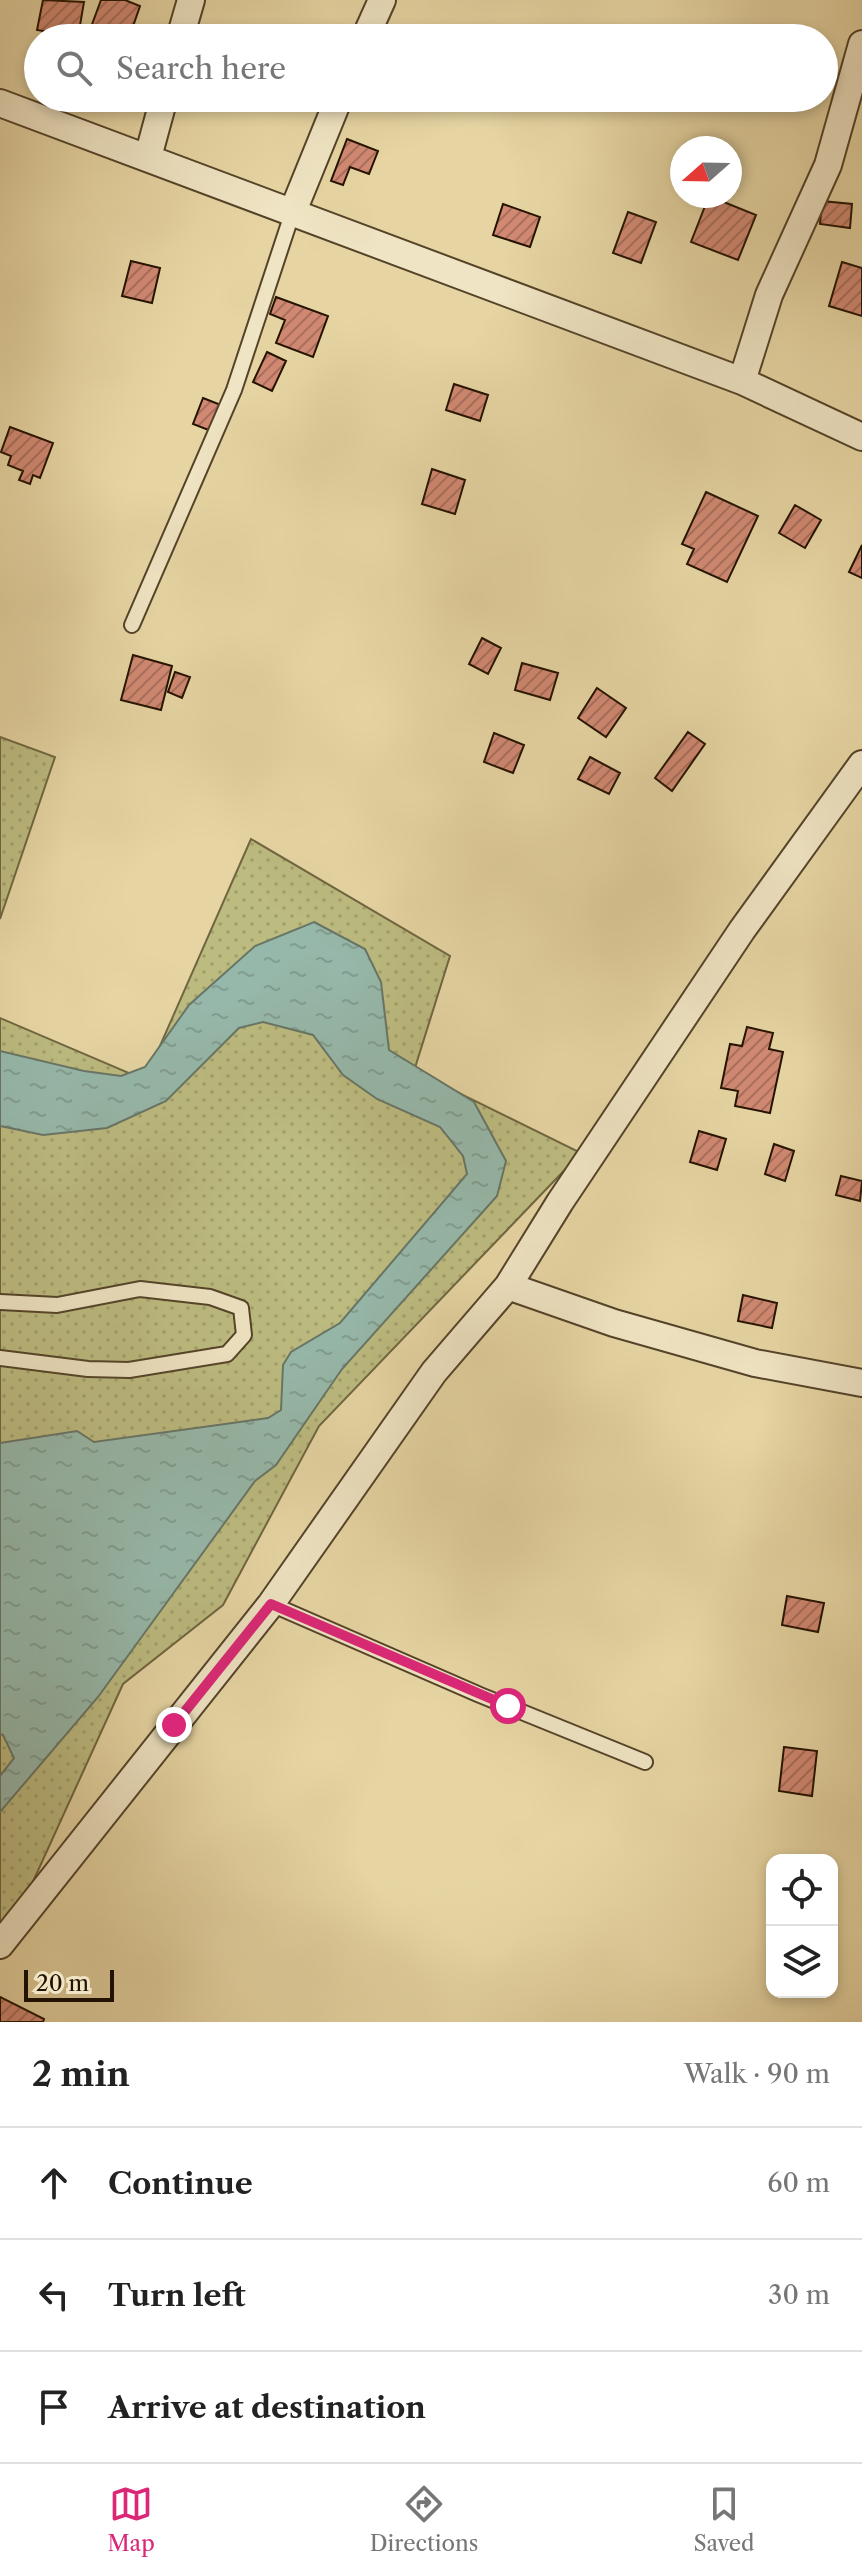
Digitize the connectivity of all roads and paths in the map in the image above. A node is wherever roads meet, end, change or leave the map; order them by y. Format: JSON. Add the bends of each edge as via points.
{"nodes":[{"id":1,"x":191,"y":0,"type":"edge"},
{"id":2,"x":382,"y":0,"type":"edge"},
{"id":3,"x":184,"y":24,"type":"edge"},
{"id":4,"x":371,"y":24,"type":"edge"},
{"id":5,"x":862,"y":44,"type":"edge"},
{"id":6,"x":0,"y":103,"type":"edge"},
{"id":7,"x":24,"y":112,"type":"edge"},
{"id":8,"x":25,"y":112,"type":"edge"},
{"id":9,"x":160,"y":112,"type":"edge"},
{"id":10,"x":333,"y":112,"type":"edge"},
{"id":11,"x":148,"y":157,"type":"junction"},
{"id":12,"x":293,"y":211,"type":"junction"},
{"id":13,"x":742,"y":381,"type":"junction"},
{"id":14,"x":862,"y":437,"type":"edge"},
{"id":15,"x":132,"y":625,"type":"dead end"},
{"id":16,"x":862,"y":764,"type":"edge"},
{"id":17,"x":508,"y":1286,"type":"junction"},
{"id":18,"x":0,"y":1302,"type":"edge"},
{"id":19,"x":0,"y":1358,"type":"edge"},
{"id":20,"x":862,"y":1383,"type":"edge"},
{"id":21,"x":271,"y":1604,"type":"junction"},
{"id":22,"x":645,"y":1762,"type":"dead end"},
{"id":23,"x":0,"y":1945,"type":"edge"}],
"edges":[{"from":1,"to":3,"type":"street"},
{"from":2,"to":4,"type":"street"},
{"from":5,"to":13,"type":"street","via":[[828,165],[769,295]]},
{"from":6,"to":7,"type":"street"},
{"from":8,"to":11,"type":"street"},
{"from":9,"to":11,"type":"street"},
{"from":10,"to":12,"type":"street"},
{"from":11,"to":12,"type":"street"},
{"from":12,"to":13,"type":"street"},
{"from":12,"to":15,"type":"lane","via":[[234,390]]},
{"from":13,"to":14,"type":"street"},
{"from":16,"to":17,"type":"street","via":[[733,943]]},
{"from":17,"to":20,"type":"street","via":[[755,1363]]},
{"from":17,"to":21,"type":"street","via":[[434,1372]]},
{"from":18,"to":19,"type":"lane","via":[[57,1305],[140,1289],[210,1297],[241,1308],[244,1335],[227,1354],[129,1370]]},
{"from":21,"to":22,"type":"lane"},
{"from":21,"to":23,"type":"street"}]}
